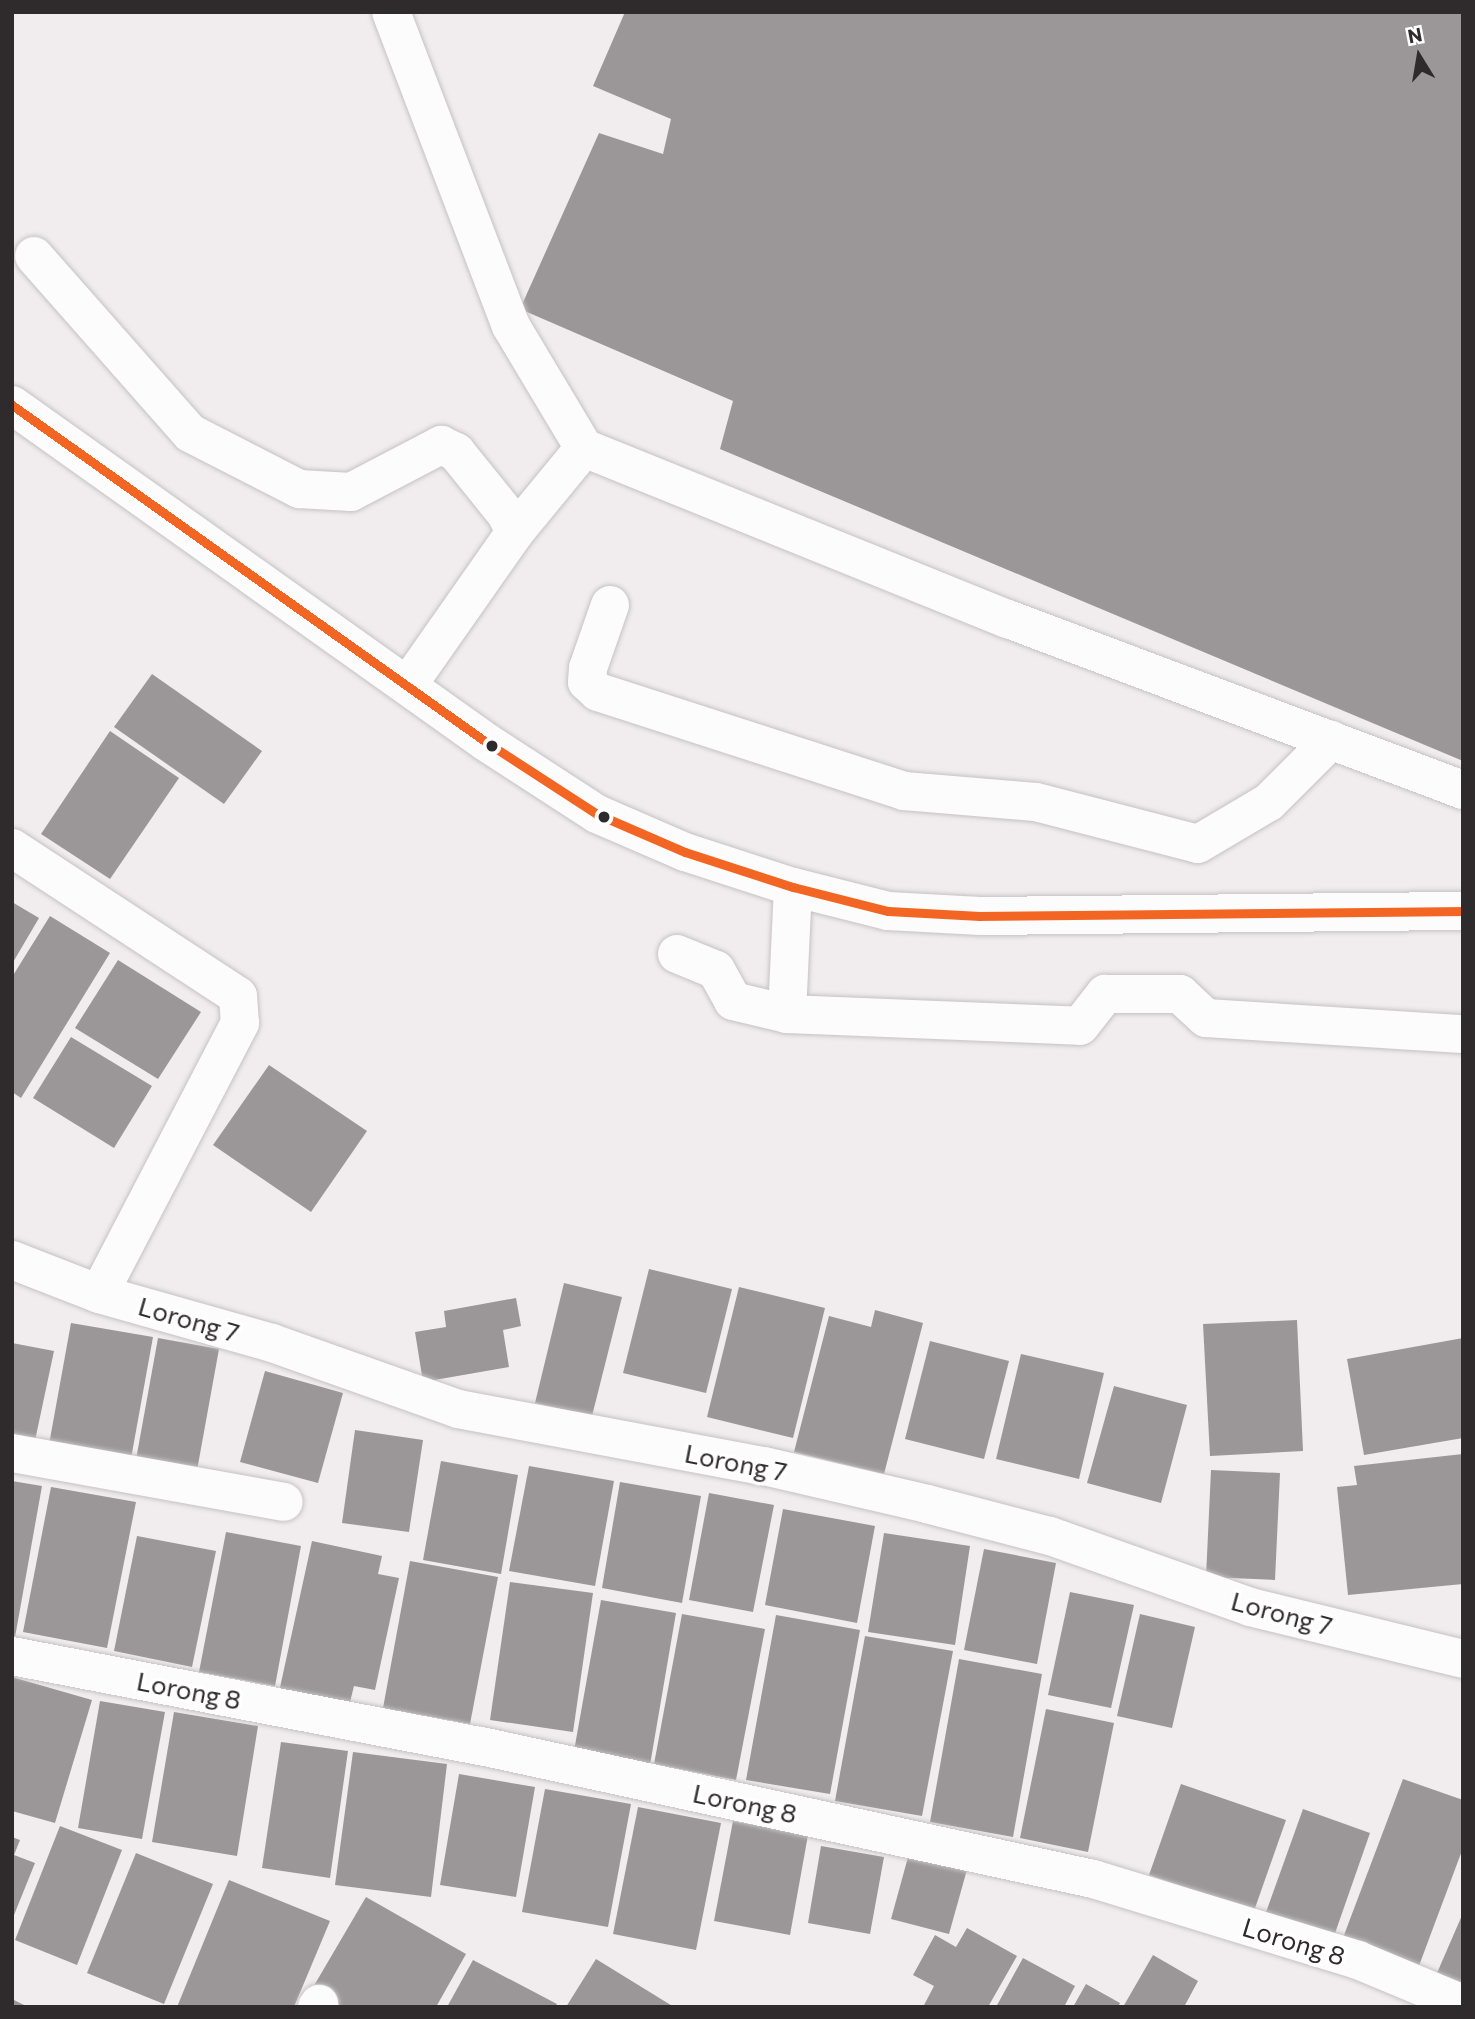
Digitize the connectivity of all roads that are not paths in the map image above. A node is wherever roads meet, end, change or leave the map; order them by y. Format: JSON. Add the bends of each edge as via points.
{"nodes":[{"id":1,"x":391,"y":12,"type":"edge"},
{"id":2,"x":34,"y":256,"type":"dead end"},
{"id":3,"x":12,"y":405,"type":"edge"},
{"id":4,"x":584,"y":448,"type":"junction"},
{"id":5,"x":515,"y":532,"type":"junction"},
{"id":6,"x":610,"y":605,"type":"dead end"},
{"id":7,"x":408,"y":685,"type":"junction"},
{"id":8,"x":1331,"y":740,"type":"junction"},
{"id":9,"x":1463,"y":790,"type":"edge"},
{"id":10,"x":12,"y":848,"type":"edge"},
{"id":11,"x":793,"y":887,"type":"junction"},
{"id":12,"x":1463,"y":911,"type":"edge"},
{"id":13,"x":677,"y":954,"type":"dead end"},
{"id":14,"x":787,"y":1014,"type":"junction"},
{"id":15,"x":1463,"y":1034,"type":"edge"},
{"id":16,"x":12,"y":1260,"type":"edge"},
{"id":17,"x":99,"y":1294,"type":"junction"},
{"id":18,"x":12,"y":1453,"type":"edge"},
{"id":19,"x":284,"y":1502,"type":"dead end"},
{"id":20,"x":12,"y":1656,"type":"edge"},
{"id":21,"x":1463,"y":1659,"type":"edge"},
{"id":22,"x":1463,"y":2004,"type":"edge"}],
"edges":[{"from":1,"to":4,"type":"street","via":[[510,327]]},
{"from":2,"to":5,"type":"street","via":[[190,433],[299,489],[351,492],[441,445],[456,452]]},
{"from":3,"to":7,"type":"street"},
{"from":4,"to":5,"type":"street"},
{"from":4,"to":8,"type":"street","via":[[1009,619]]},
{"from":5,"to":7,"type":"street"},
{"from":6,"to":8,"type":"street","via":[[588,668],[587,682],[598,692],[904,791],[1036,802],[1198,844],[1269,802]]},
{"from":7,"to":11,"type":"street","via":[[597,814],[685,852]]},
{"from":8,"to":9,"type":"street"},
{"from":10,"to":17,"type":"street","via":[[238,996],[240,1023]]},
{"from":11,"to":12,"type":"street","via":[[888,911],[980,916]]},
{"from":11,"to":14,"type":"street"},
{"from":13,"to":14,"type":"street","via":[[716,970],[733,1001]]},
{"from":14,"to":15,"type":"street","via":[[1080,1026],[1105,993],[1180,994],[1206,1018]]},
{"from":16,"to":17,"type":"street","name":"Lorong 7"},
{"from":17,"to":21,"type":"street","name":"Lorong 7","via":[[260,1339],[458,1409],[764,1466],[928,1504],[1050,1536],[1250,1607]]},
{"from":18,"to":19,"type":"street"},
{"from":20,"to":22,"type":"street","name":"Lorong 8","via":[[495,1749],[1093,1879],[1358,1960]]}]}
